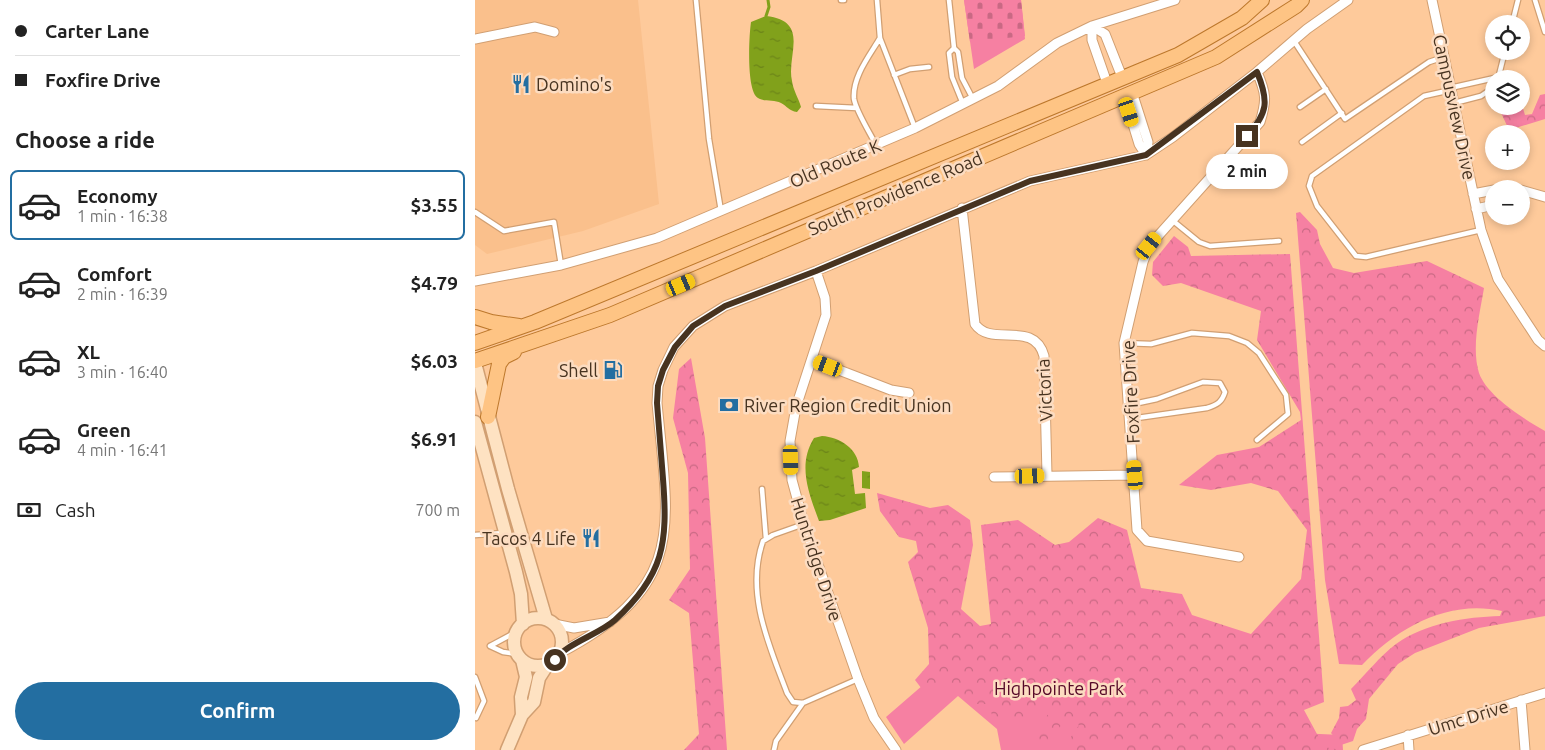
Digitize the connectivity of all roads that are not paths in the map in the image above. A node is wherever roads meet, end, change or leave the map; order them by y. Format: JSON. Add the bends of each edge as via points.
{"nodes":[{"id":1,"x":696,"y":0,"type":"edge"},
{"id":2,"x":877,"y":0,"type":"edge"},
{"id":3,"x":949,"y":0,"type":"edge"},
{"id":4,"x":1175,"y":0,"type":"edge"},
{"id":5,"x":1262,"y":0,"type":"edge"},
{"id":6,"x":1302,"y":0,"type":"edge"},
{"id":7,"x":1348,"y":0,"type":"edge"},
{"id":8,"x":1432,"y":0,"type":"edge"},
{"id":9,"x":1518,"y":0,"type":"edge"},
{"id":10,"x":1535,"y":0,"type":"edge"},
{"id":11,"x":1514,"y":15,"type":"edge"},
{"id":12,"x":1092,"y":26,"type":"junction"},
{"id":13,"x":554,"y":32,"type":"dead end"},
{"id":14,"x":1545,"y":32,"type":"edge"},
{"id":15,"x":880,"y":38,"type":"junction"},
{"id":16,"x":475,"y":39,"type":"edge"},
{"id":17,"x":1294,"y":41,"type":"junction"},
{"id":18,"x":954,"y":48,"type":"junction"},
{"id":19,"x":1178,"y":55,"type":"junction"},
{"id":20,"x":1444,"y":57,"type":"junction"},
{"id":21,"x":929,"y":67,"type":"dead end"},
{"id":22,"x":1257,"y":72,"type":"junction"},
{"id":23,"x":894,"y":75,"type":"junction"},
{"id":24,"x":1122,"y":77,"type":"junction"},
{"id":25,"x":1485,"y":81,"type":"edge"},
{"id":26,"x":1107,"y":83,"type":"junction"},
{"id":27,"x":1326,"y":89,"type":"junction"},
{"id":28,"x":1451,"y":89,"type":"junction"},
{"id":29,"x":1128,"y":94,"type":"junction"},
{"id":30,"x":1485,"y":94,"type":"edge"},
{"id":31,"x":973,"y":99,"type":"junction"},
{"id":32,"x":1453,"y":103,"type":"junction"},
{"id":33,"x":963,"y":104,"type":"junction"},
{"id":34,"x":816,"y":106,"type":"dead end"},
{"id":35,"x":1300,"y":107,"type":"dead end"},
{"id":36,"x":857,"y":108,"type":"junction"},
{"id":37,"x":1342,"y":113,"type":"junction"},
{"id":38,"x":1064,"y":120,"type":"junction"},
{"id":39,"x":915,"y":128,"type":"junction"},
{"id":40,"x":1302,"y":142,"type":"dead end"},
{"id":41,"x":877,"y":146,"type":"junction"},
{"id":42,"x":1146,"y":155,"type":"junction"},
{"id":43,"x":1485,"y":192,"type":"edge"},
{"id":44,"x":1473,"y":194,"type":"junction"},
{"id":45,"x":1530,"y":194,"type":"edge"},
{"id":46,"x":1545,"y":197,"type":"edge"},
{"id":47,"x":1485,"y":207,"type":"edge"},
{"id":48,"x":962,"y":208,"type":"junction"},
{"id":49,"x":1476,"y":209,"type":"junction"},
{"id":50,"x":721,"y":211,"type":"junction"},
{"id":51,"x":475,"y":212,"type":"edge"},
{"id":52,"x":1171,"y":219,"type":"junction"},
{"id":53,"x":1481,"y":230,"type":"junction"},
{"id":54,"x":1279,"y":241,"type":"dead end"},
{"id":55,"x":561,"y":265,"type":"junction"},
{"id":56,"x":816,"y":271,"type":"junction"},
{"id":57,"x":475,"y":281,"type":"edge"},
{"id":58,"x":475,"y":317,"type":"edge"},
{"id":59,"x":522,"y":326,"type":"junction"},
{"id":60,"x":475,"y":343,"type":"edge"},
{"id":61,"x":1124,"y":343,"type":"junction"},
{"id":62,"x":525,"y":345,"type":"junction"},
{"id":63,"x":1545,"y":346,"type":"edge"},
{"id":64,"x":813,"y":360,"type":"junction"},
{"id":65,"x":475,"y":362,"type":"edge"},
{"id":66,"x":909,"y":393,"type":"dead end"},
{"id":67,"x":1129,"y":405,"type":"junction"},
{"id":68,"x":489,"y":418,"type":"junction"},
{"id":69,"x":1130,"y":419,"type":"junction"},
{"id":70,"x":475,"y":422,"type":"edge"},
{"id":71,"x":477,"y":437,"type":"edge"},
{"id":72,"x":1257,"y":440,"type":"dead end"},
{"id":73,"x":1047,"y":475,"type":"junction"},
{"id":74,"x":1135,"y":475,"type":"junction"},
{"id":75,"x":994,"y":477,"type":"dead end"},
{"id":76,"x":762,"y":489,"type":"dead end"},
{"id":77,"x":804,"y":524,"type":"junction"},
{"id":78,"x":505,"y":533,"type":"junction"},
{"id":79,"x":475,"y":535,"type":"edge"},
{"id":80,"x":765,"y":539,"type":"junction"},
{"id":81,"x":1239,"y":556,"type":"dead end"},
{"id":82,"x":550,"y":621,"type":"junction"},
{"id":83,"x":613,"y":622,"type":"junction"},
{"id":84,"x":519,"y":628,"type":"junction"},
{"id":85,"x":560,"y":653,"type":"junction"},
{"id":86,"x":520,"y":657,"type":"junction"},
{"id":87,"x":548,"y":664,"type":"junction"},
{"id":88,"x":475,"y":677,"type":"edge"},
{"id":89,"x":858,"y":679,"type":"junction"},
{"id":90,"x":1545,"y":693,"type":"edge"},
{"id":91,"x":1521,"y":700,"type":"junction"},
{"id":92,"x":803,"y":703,"type":"junction"},
{"id":93,"x":522,"y":715,"type":"junction"},
{"id":94,"x":475,"y":719,"type":"edge"},
{"id":95,"x":1408,"y":735,"type":"junction"},
{"id":96,"x":507,"y":750,"type":"edge"},
{"id":97,"x":774,"y":750,"type":"edge"},
{"id":98,"x":897,"y":750,"type":"edge"},
{"id":99,"x":1363,"y":750,"type":"edge"},
{"id":100,"x":1409,"y":750,"type":"edge"},
{"id":101,"x":1525,"y":750,"type":"edge"}],
"edges":[{"from":1,"to":50,"type":"lane","via":[[709,139]]},
{"from":2,"to":15,"type":"lane"},
{"from":3,"to":18,"type":"lane"},
{"from":4,"to":12,"type":"street","name":"Old Route K"},
{"from":5,"to":19,"type":"main road","name":"South Providence Road","via":[[1242,18]]},
{"from":6,"to":29,"type":"main road","name":"South Providence Road","via":[[1216,56]]},
{"from":7,"to":17,"type":"street"},
{"from":8,"to":20,"type":"street","name":"Campusview Drive"},
{"from":9,"to":11,"type":"lane"},
{"from":10,"to":14,"type":"lane"},
{"from":12,"to":24,"type":"street","via":[[1105,34]]},
{"from":12,"to":26,"type":"street","via":[[1092,40]]},
{"from":12,"to":31,"type":"street","name":"Old Route K","via":[[1057,43],[998,86]]},
{"from":13,"to":16,"type":"street","via":[[535,27]]},
{"from":15,"to":23,"type":"lane"},
{"from":15,"to":36,"type":"lane","via":[[856,84],[854,98]]},
{"from":17,"to":22,"type":"street"},
{"from":17,"to":27,"type":"lane"},
{"from":18,"to":31,"type":"lane","via":[[958,52],[962,78]]},
{"from":18,"to":33,"type":"lane","via":[[949,53],[952,77]]},
{"from":19,"to":24,"type":"main road","name":"South Providence Road"},
{"from":19,"to":29,"type":"main road","via":[[1174,62],[1134,81],[1125,90]]},
{"from":20,"to":28,"type":"street","name":"Campusview Drive"},
{"from":20,"to":37,"type":"lane","via":[[1429,62],[1345,119]]},
{"from":21,"to":23,"type":"lane"},
{"from":22,"to":42,"type":"street"},
{"from":22,"to":52,"type":"street","name":"Foxfire Drive","via":[[1266,105],[1260,122]]},
{"from":23,"to":39,"type":"lane"},
{"from":24,"to":26,"type":"main road","name":"South Providence Road"},
{"from":24,"to":38,"type":"main road","via":[[1113,93],[1067,114]]},
{"from":25,"to":28,"type":"lane"},
{"from":26,"to":59,"type":"main road","name":"South Providence Road"},
{"from":27,"to":35,"type":"lane"},
{"from":27,"to":37,"type":"lane"},
{"from":28,"to":32,"type":"street","name":"Campusview Drive"},
{"from":28,"to":53,"type":"lane","via":[[1424,96],[1312,176],[1309,186],[1317,206],[1357,256],[1366,257]]},
{"from":29,"to":38,"type":"main road","name":"South Providence Road"},
{"from":29,"to":42,"type":"street","via":[[1139,144]]},
{"from":30,"to":32,"type":"lane"},
{"from":31,"to":33,"type":"street","name":"Old Route K"},
{"from":32,"to":44,"type":"street","name":"Campusview Drive"},
{"from":33,"to":39,"type":"street","name":"Old Route K"},
{"from":34,"to":36,"type":"lane"},
{"from":36,"to":41,"type":"lane"},
{"from":37,"to":40,"type":"lane"},
{"from":38,"to":62,"type":"main road","name":"South Providence Road","via":[[609,315]]},
{"from":39,"to":41,"type":"street","name":"Old Route K"},
{"from":41,"to":50,"type":"street","name":"Old Route K"},
{"from":42,"to":48,"type":"street","via":[[1030,181]]},
{"from":43,"to":44,"type":"street"},
{"from":44,"to":49,"type":"street","name":"Campusview Drive"},
{"from":45,"to":46,"type":"street"},
{"from":47,"to":49,"type":"street"},
{"from":48,"to":56,"type":"street"},
{"from":48,"to":73,"type":"street","name":"Victoria","via":[[975,324],[984,332],[1032,338],[1042,348]]},
{"from":49,"to":53,"type":"street","name":"Campusview Drive"},
{"from":50,"to":55,"type":"street","name":"Old Route K","via":[[651,240]]},
{"from":51,"to":55,"type":"lane","via":[[504,231],[554,222]]},
{"from":52,"to":54,"type":"lane","via":[[1199,242],[1211,246]]},
{"from":52,"to":61,"type":"street","name":"Foxfire Drive","via":[[1149,246]]},
{"from":53,"to":63,"type":"street","name":"Campusview Drive","via":[[1497,279]]},
{"from":55,"to":57,"type":"street","name":"Old Route K"},
{"from":56,"to":64,"type":"street","name":"Huntridge Drive","via":[[825,298],[826,315]]},
{"from":56,"to":83,"type":"street","via":[[725,306],[688,331],[668,358],[658,386],[657,403],[666,521],[663,548],[646,587]]},
{"from":58,"to":59,"type":"main road"},
{"from":59,"to":60,"type":"main road","name":"South Providence Road"},
{"from":61,"to":67,"type":"street","name":"Foxfire Drive"},
{"from":61,"to":72,"type":"lane","via":[[1151,344],[1192,333],[1229,336],[1247,343],[1259,353],[1286,395],[1288,414]]},
{"from":62,"to":65,"type":"main road","name":"South Providence Road"},
{"from":62,"to":68,"type":"main road","via":[[504,357],[499,364]]},
{"from":64,"to":66,"type":"street","via":[[891,390]]},
{"from":64,"to":77,"type":"street","name":"Huntridge Drive","via":[[796,407],[791,441],[792,480]]},
{"from":65,"to":68,"type":"street"},
{"from":67,"to":69,"type":"street","name":"Foxfire Drive"},
{"from":67,"to":69,"type":"lane","via":[[1203,382],[1220,383],[1225,392],[1223,399],[1207,408]]},
{"from":68,"to":82,"type":"street"},
{"from":69,"to":74,"type":"street","name":"Foxfire Drive"},
{"from":70,"to":71,"type":"street"},
{"from":71,"to":78,"type":"street"},
{"from":73,"to":74,"type":"street"},
{"from":73,"to":75,"type":"street"},
{"from":74,"to":81,"type":"street","name":"Foxfire Drive","via":[[1135,522],[1141,537],[1147,541]]},
{"from":76,"to":80,"type":"lane"},
{"from":77,"to":80,"type":"lane"},
{"from":77,"to":89,"type":"street","name":"Huntridge Drive"},
{"from":78,"to":79,"type":"lane"},
{"from":78,"to":84,"type":"street","via":[[521,594]]},
{"from":80,"to":92,"type":"lane","via":[[755,571],[762,625],[787,693],[793,702]]},
{"from":82,"to":83,"type":"street","via":[[574,628]]},
{"from":82,"to":84,"type":"street","via":[[538,618]]},
{"from":82,"to":85,"type":"street","via":[[558,628],[563,641]]},
{"from":83,"to":85,"type":"street"},
{"from":84,"to":86,"type":"street","via":[[514,643]]},
{"from":84,"to":86,"type":"lane","via":[[490,646]]},
{"from":85,"to":87,"type":"street"},
{"from":86,"to":87,"type":"street","via":[[535,666]]},
{"from":86,"to":93,"type":"street","via":[[525,677]]},
{"from":87,"to":93,"type":"street","via":[[539,678],[534,702]]},
{"from":88,"to":94,"type":"lane","via":[[484,702]]},
{"from":89,"to":92,"type":"lane"},
{"from":89,"to":98,"type":"street","name":"Huntridge Drive","via":[[874,718]]},
{"from":90,"to":91,"type":"street","name":"Umc Drive"},
{"from":91,"to":95,"type":"street","name":"Umc Drive"},
{"from":91,"to":101,"type":"street"},
{"from":92,"to":97,"type":"lane"},
{"from":93,"to":96,"type":"street"},
{"from":95,"to":99,"type":"street","name":"Umc Drive"},
{"from":95,"to":100,"type":"street"}]}
